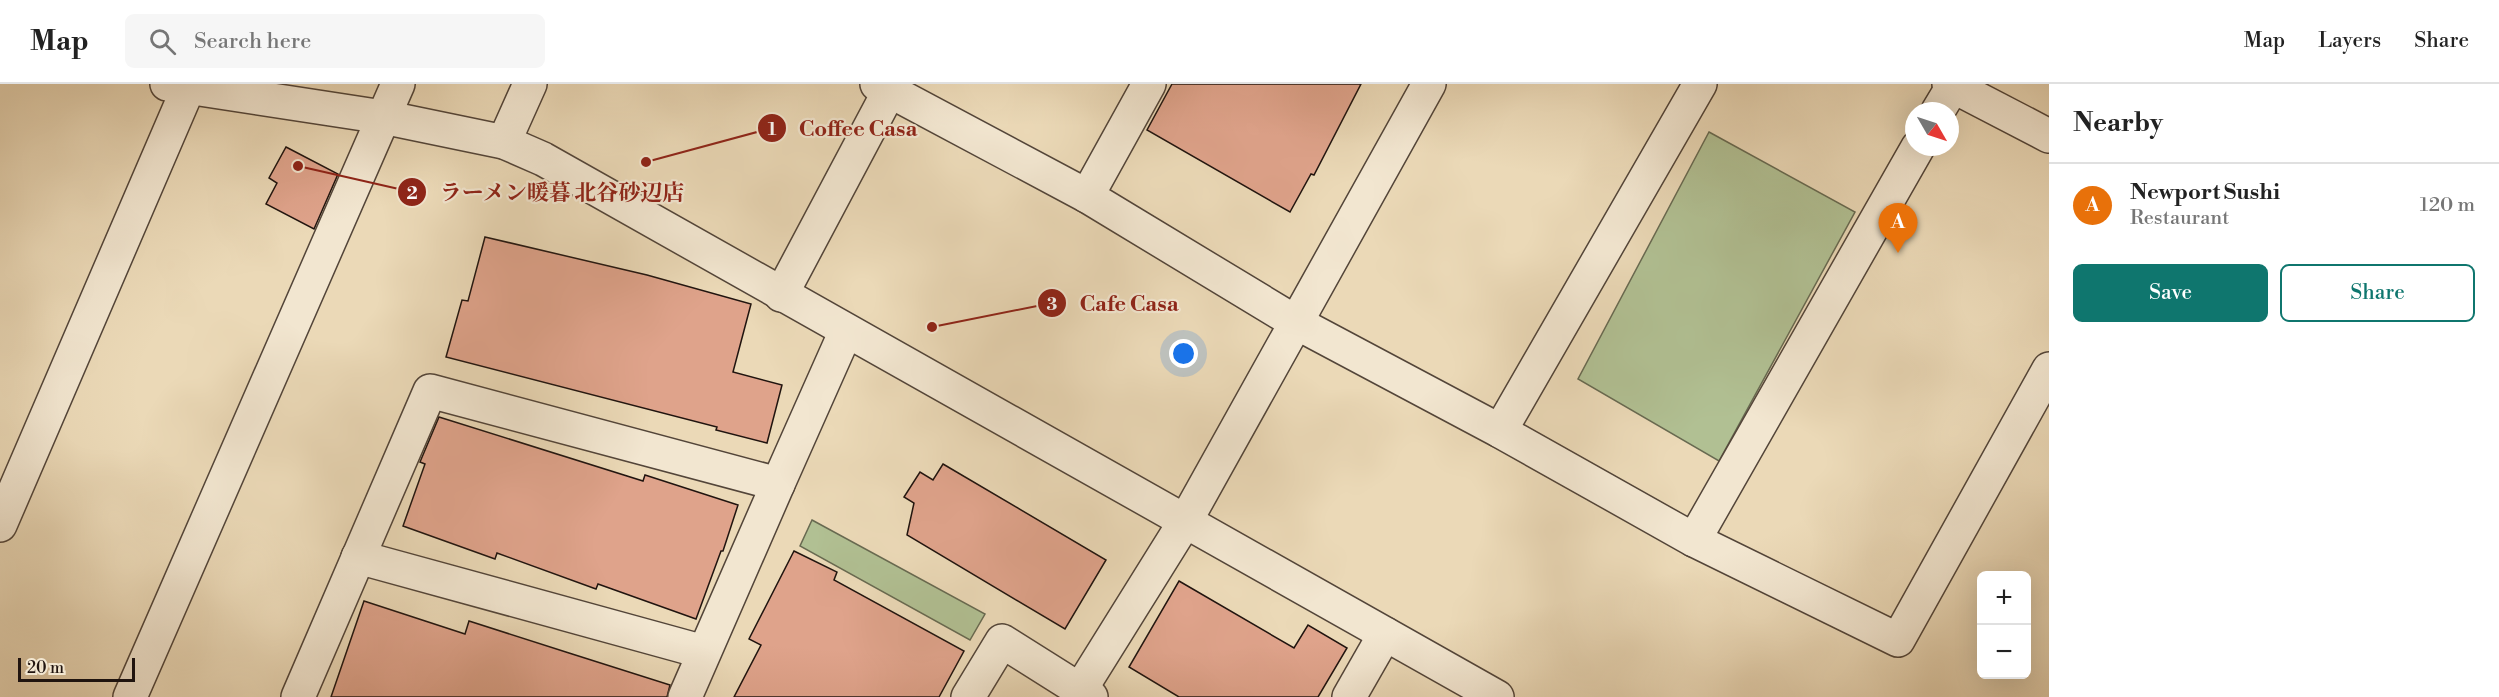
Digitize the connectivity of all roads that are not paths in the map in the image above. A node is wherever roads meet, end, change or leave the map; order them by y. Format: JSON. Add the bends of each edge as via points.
{"nodes":[{"id":1,"x":398,"y":84,"type":"edge"},
{"id":2,"x":530,"y":84,"type":"edge"},
{"id":3,"x":1149,"y":84,"type":"edge"},
{"id":4,"x":1430,"y":84,"type":"edge"},
{"id":5,"x":1700,"y":84,"type":"edge"},
{"id":6,"x":182,"y":85,"type":"edge"},
{"id":7,"x":886,"y":86,"type":"edge"},
{"id":8,"x":1947,"y":94,"type":"edge"},
{"id":9,"x":383,"y":117,"type":"junction"},
{"id":10,"x":2049,"y":136,"type":"edge"},
{"id":11,"x":504,"y":142,"type":"junction"},
{"id":12,"x":1913,"y":156,"type":"edge"},
{"id":13,"x":1087,"y":196,"type":"junction"},
{"id":14,"x":781,"y":295,"type":"junction"},
{"id":15,"x":1297,"y":323,"type":"junction"},
{"id":16,"x":846,"y":331,"type":"junction"},
{"id":17,"x":2049,"y":369,"type":"edge"},
{"id":18,"x":1500,"y":431,"type":"junction"},
{"id":19,"x":778,"y":484,"type":"junction"},
{"id":20,"x":1186,"y":520,"type":"junction"},
{"id":21,"x":0,"y":525,"type":"edge"},
{"id":22,"x":1694,"y":540,"type":"junction"},
{"id":23,"x":358,"y":557,"type":"junction"},
{"id":24,"x":1385,"y":634,"type":"junction"},
{"id":25,"x":704,"y":652,"type":"junction"},
{"id":26,"x":1086,"y":693,"type":"edge"},
{"id":27,"x":130,"y":697,"type":"edge"},
{"id":28,"x":298,"y":697,"type":"edge"},
{"id":29,"x":685,"y":697,"type":"edge"},
{"id":30,"x":968,"y":697,"type":"edge"},
{"id":31,"x":1349,"y":697,"type":"edge"},
{"id":32,"x":1497,"y":697,"type":"edge"}],
"edges":[{"from":1,"to":9,"type":"street"},
{"from":2,"to":11,"type":"street"},
{"from":3,"to":13,"type":"street"},
{"from":4,"to":15,"type":"street"},
{"from":5,"to":18,"type":"street"},
{"from":6,"to":9,"type":"street"},
{"from":6,"to":21,"type":"street"},
{"from":7,"to":13,"type":"street"},
{"from":7,"to":14,"type":"street"},
{"from":8,"to":10,"type":"street"},
{"from":9,"to":11,"type":"street"},
{"from":9,"to":27,"type":"street"},
{"from":11,"to":14,"type":"street","via":[[543,159]]},
{"from":12,"to":22,"type":"street"},
{"from":13,"to":15,"type":"street"},
{"from":14,"to":16,"type":"street"},
{"from":15,"to":18,"type":"street"},
{"from":15,"to":20,"type":"street"},
{"from":16,"to":19,"type":"street"},
{"from":16,"to":20,"type":"street"},
{"from":17,"to":22,"type":"street","via":[[1898,640]]},
{"from":18,"to":22,"type":"street"},
{"from":19,"to":23,"type":"street","via":[[430,391]]},
{"from":19,"to":25,"type":"street"},
{"from":20,"to":24,"type":"street"},
{"from":20,"to":26,"type":"street"},
{"from":23,"to":25,"type":"street"},
{"from":23,"to":28,"type":"street"},
{"from":24,"to":31,"type":"street"},
{"from":24,"to":32,"type":"street"},
{"from":25,"to":29,"type":"street"},
{"from":26,"to":30,"type":"street","via":[[1002,641]]}]}
